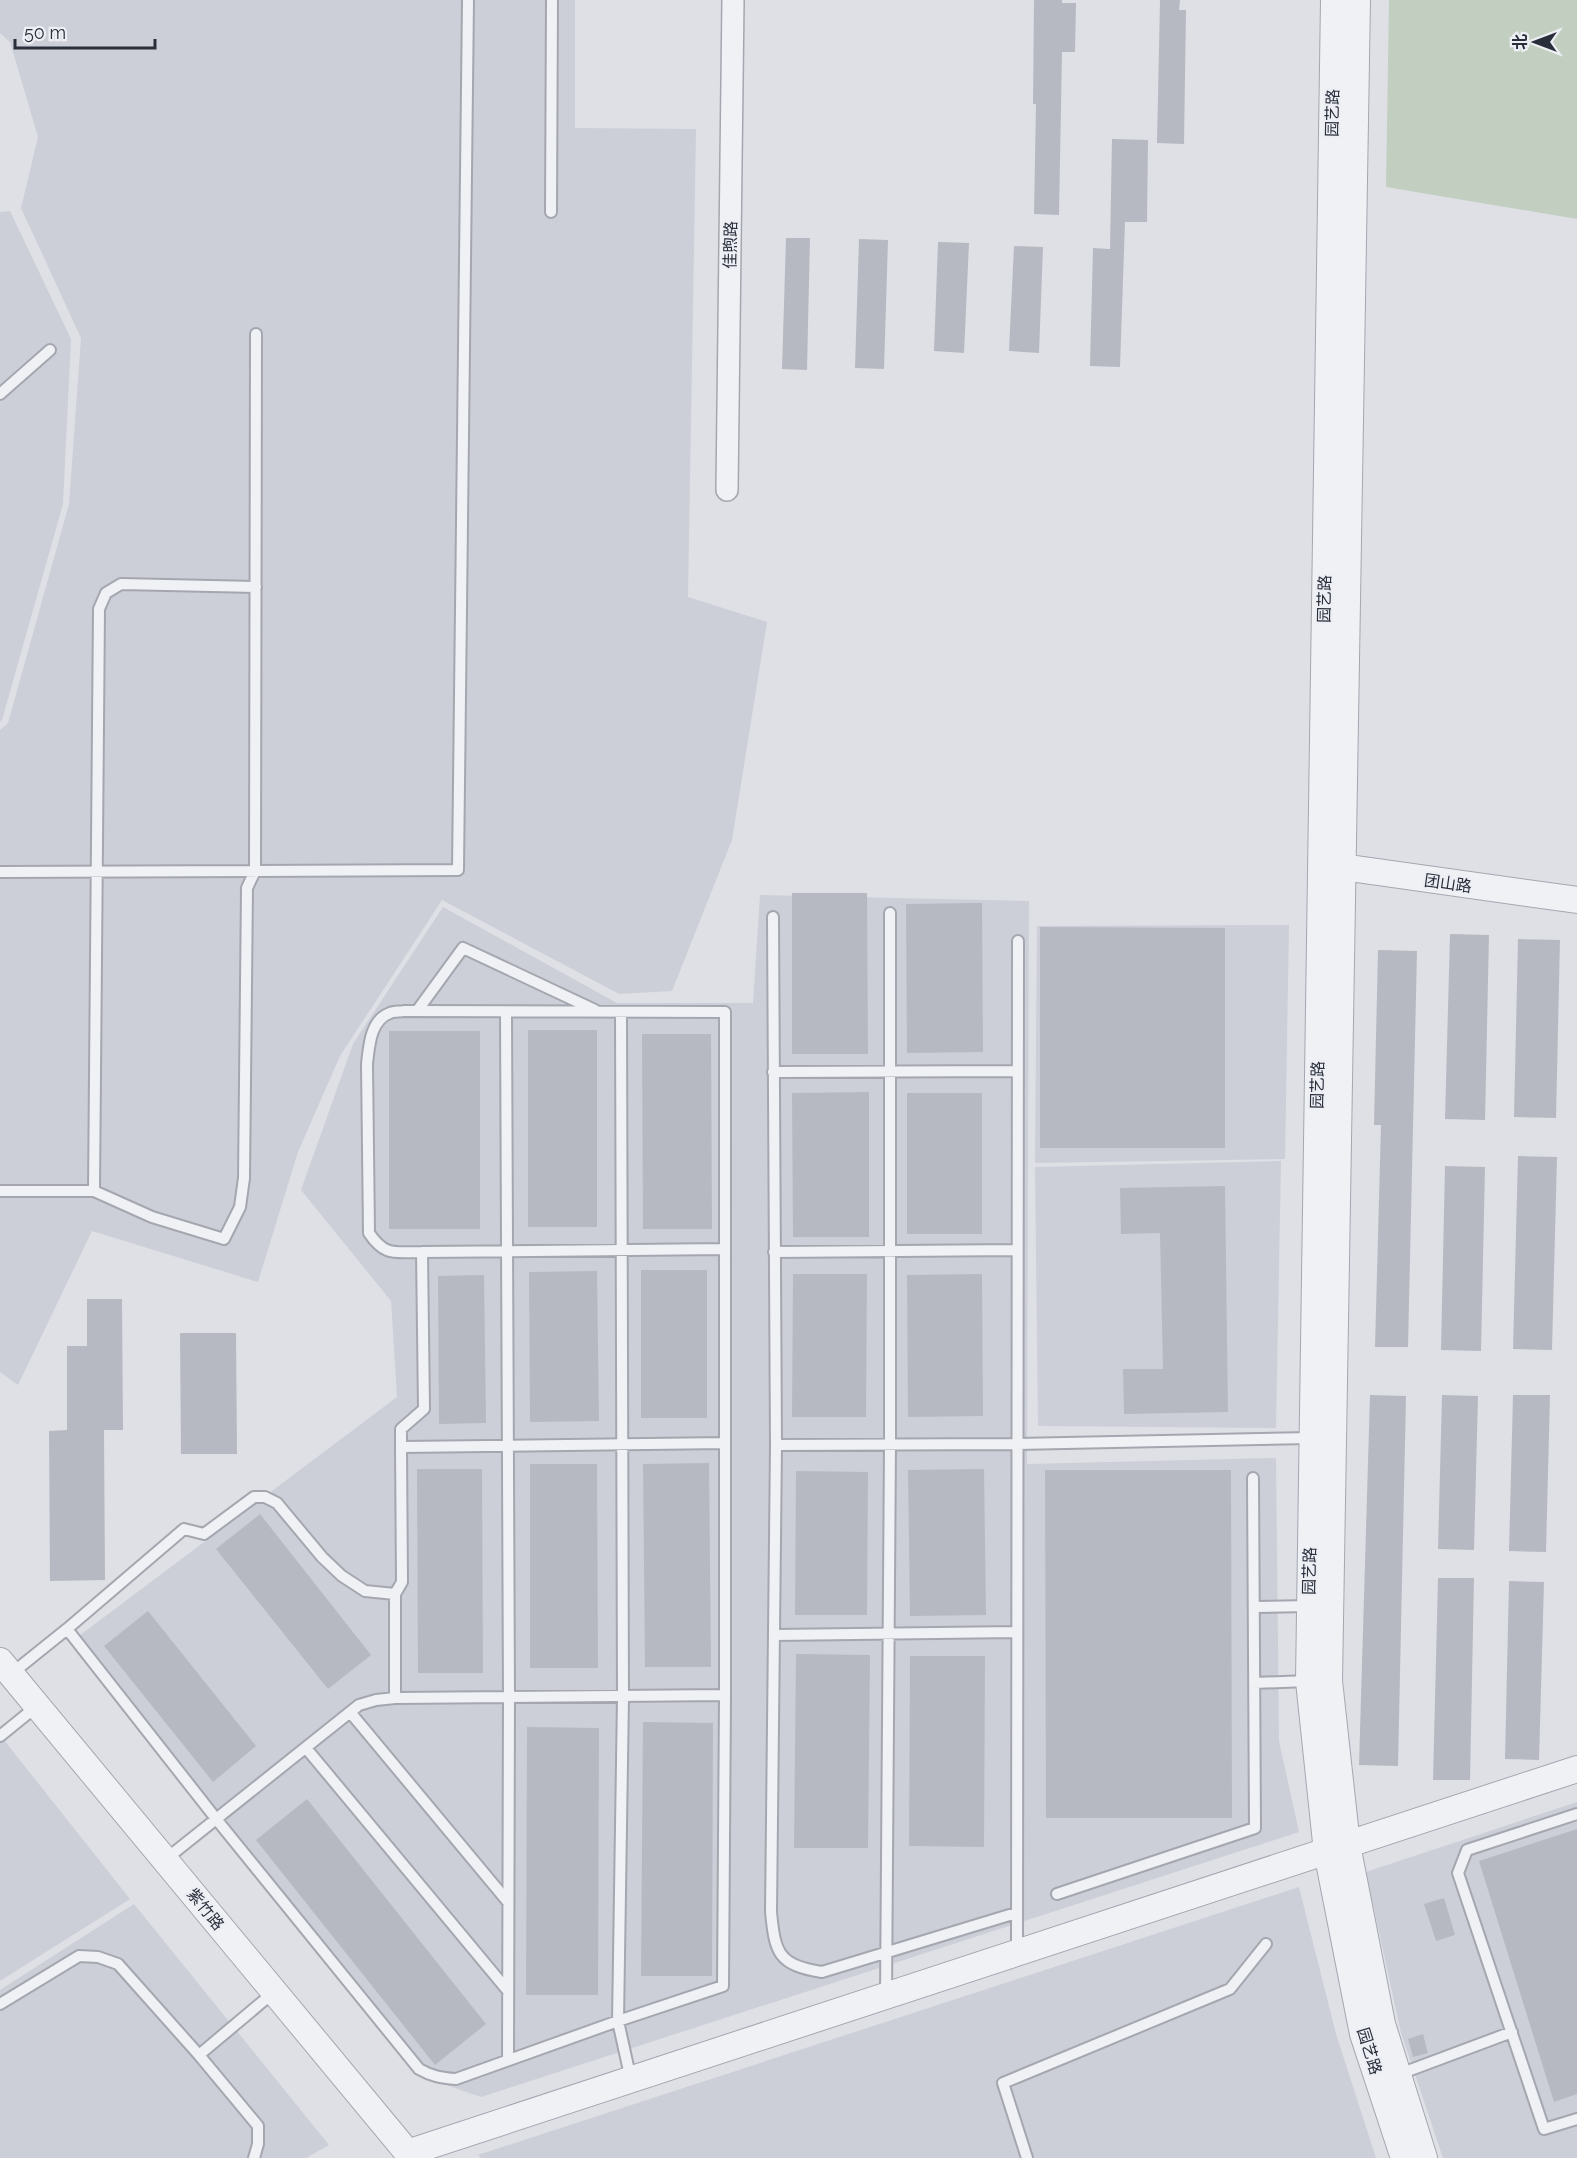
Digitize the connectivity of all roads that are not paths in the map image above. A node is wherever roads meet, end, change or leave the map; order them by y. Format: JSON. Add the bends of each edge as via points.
{"nodes":[{"id":1,"x":468,"y":0,"type":"edge"},
{"id":2,"x":552,"y":0,"type":"edge"},
{"id":3,"x":733,"y":0,"type":"edge"},
{"id":4,"x":1334,"y":0,"type":"edge"},
{"id":5,"x":1357,"y":0,"type":"edge"},
{"id":6,"x":550,"y":213,"type":"dead end"},
{"id":7,"x":256,"y":334,"type":"dead end"},
{"id":8,"x":50,"y":350,"type":"dead end"},
{"id":9,"x":0,"y":394,"type":"edge"},
{"id":10,"x":727,"y":490,"type":"dead end"},
{"id":11,"x":256,"y":587,"type":"junction"},
{"id":12,"x":1332,"y":866,"type":"junction"},
{"id":13,"x":255,"y":871,"type":"junction"},
{"id":14,"x":0,"y":872,"type":"edge"},
{"id":15,"x":96,"y":872,"type":"junction"},
{"id":16,"x":1577,"y":900,"type":"edge"},
{"id":17,"x":890,"y":913,"type":"dead end"},
{"id":18,"x":772,"y":917,"type":"dead end"},
{"id":19,"x":1018,"y":941,"type":"dead end"},
{"id":20,"x":417,"y":1011,"type":"junction"},
{"id":21,"x":506,"y":1012,"type":"junction"},
{"id":22,"x":598,"y":1012,"type":"junction"},
{"id":23,"x":621,"y":1012,"type":"junction"},
{"id":24,"x":890,"y":1071,"type":"junction"},
{"id":25,"x":1018,"y":1071,"type":"junction"},
{"id":26,"x":773,"y":1072,"type":"junction"},
{"id":27,"x":0,"y":1191,"type":"edge"},
{"id":28,"x":94,"y":1191,"type":"junction"},
{"id":29,"x":725,"y":1249,"type":"junction"},
{"id":30,"x":507,"y":1250,"type":"junction"},
{"id":31,"x":622,"y":1250,"type":"junction"},
{"id":32,"x":1017,"y":1250,"type":"junction"},
{"id":33,"x":422,"y":1252,"type":"junction"},
{"id":34,"x":774,"y":1252,"type":"junction"},
{"id":35,"x":890,"y":1252,"type":"junction"},
{"id":36,"x":1311,"y":1438,"type":"junction"},
{"id":37,"x":622,"y":1443,"type":"junction"},
{"id":38,"x":725,"y":1443,"type":"junction"},
{"id":39,"x":1017,"y":1444,"type":"junction"},
{"id":40,"x":776,"y":1445,"type":"junction"},
{"id":41,"x":890,"y":1445,"type":"junction"},
{"id":42,"x":507,"y":1446,"type":"junction"},
{"id":43,"x":400,"y":1447,"type":"junction"},
{"id":44,"x":1253,"y":1478,"type":"dead end"},
{"id":45,"x":395,"y":1594,"type":"junction"},
{"id":46,"x":1309,"y":1606,"type":"junction"},
{"id":47,"x":1254,"y":1607,"type":"junction"},
{"id":48,"x":67,"y":1629,"type":"junction"},
{"id":49,"x":1017,"y":1632,"type":"junction"},
{"id":50,"x":888,"y":1633,"type":"junction"},
{"id":51,"x":774,"y":1635,"type":"junction"},
{"id":52,"x":5,"y":1667,"type":"edge"},
{"id":53,"x":1309,"y":1681,"type":"junction"},
{"id":54,"x":1254,"y":1683,"type":"junction"},
{"id":55,"x":725,"y":1695,"type":"junction"},
{"id":56,"x":509,"y":1697,"type":"junction"},
{"id":57,"x":623,"y":1697,"type":"junction"},
{"id":58,"x":395,"y":1698,"type":"junction"},
{"id":59,"x":37,"y":1706,"type":"junction"},
{"id":60,"x":350,"y":1712,"type":"junction"},
{"id":61,"x":0,"y":1736,"type":"edge"},
{"id":62,"x":306,"y":1748,"type":"junction"},
{"id":63,"x":1577,"y":1769,"type":"edge"},
{"id":64,"x":1577,"y":1814,"type":"edge"},
{"id":65,"x":217,"y":1820,"type":"junction"},
{"id":66,"x":1337,"y":1848,"type":"junction"},
{"id":67,"x":165,"y":1860,"type":"junction"},
{"id":68,"x":1057,"y":1894,"type":"dead end"},
{"id":69,"x":508,"y":1902,"type":"junction"},
{"id":70,"x":1016,"y":1913,"type":"junction"},
{"id":71,"x":1266,"y":1944,"type":"dead end"},
{"id":72,"x":886,"y":1952,"type":"junction"},
{"id":73,"x":1017,"y":1954,"type":"junction"},
{"id":74,"x":274,"y":1991,"type":"junction"},
{"id":75,"x":508,"y":1991,"type":"junction"},
{"id":76,"x":886,"y":1997,"type":"junction"},
{"id":77,"x":0,"y":2004,"type":"edge"},
{"id":78,"x":618,"y":2020,"type":"junction"},
{"id":79,"x":1512,"y":2032,"type":"junction"},
{"id":80,"x":199,"y":2055,"type":"junction"},
{"id":81,"x":508,"y":2060,"type":"junction"},
{"id":82,"x":1397,"y":2075,"type":"junction"},
{"id":83,"x":631,"y":2081,"type":"junction"},
{"id":84,"x":1577,"y":2119,"type":"edge"},
{"id":85,"x":410,"y":2156,"type":"edge"},
{"id":86,"x":254,"y":2158,"type":"edge"},
{"id":87,"x":1027,"y":2158,"type":"edge"},
{"id":88,"x":1404,"y":2158,"type":"edge"},
{"id":89,"x":1424,"y":2158,"type":"edge"}],
"edges":[{"from":1,"to":13,"type":"lane","via":[[458,870]]},
{"from":2,"to":6,"type":"lane"},
{"from":3,"to":10,"type":"street","name":"佳煦路"},
{"from":4,"to":12,"type":"street","name":"园艺路"},
{"from":5,"to":12,"type":"street","name":"园艺路"},
{"from":7,"to":11,"type":"lane"},
{"from":8,"to":9,"type":"lane"},
{"from":11,"to":13,"type":"lane"},
{"from":11,"to":15,"type":"lane","via":[[121,584],[106,593],[99,609]]},
{"from":12,"to":16,"type":"street","name":"团山路"},
{"from":12,"to":36,"type":"street","name":"园艺路"},
{"from":12,"to":66,"type":"street","name":"园艺路","via":[[1329,1682]]},
{"from":13,"to":15,"type":"lane"},
{"from":13,"to":28,"type":"lane","via":[[247,888],[244,1178],[240,1206],[224,1239],[152,1217]]},
{"from":14,"to":15,"type":"lane"},
{"from":15,"to":28,"type":"lane"},
{"from":17,"to":24,"type":"lane"},
{"from":18,"to":26,"type":"lane"},
{"from":19,"to":25,"type":"lane"},
{"from":20,"to":21,"type":"lane"},
{"from":20,"to":22,"type":"lane","via":[[463,948]]},
{"from":20,"to":33,"type":"lane","via":[[388,1013],[375,1027],[369,1042],[369,1233],[377,1246],[390,1252]]},
{"from":21,"to":22,"type":"lane"},
{"from":21,"to":30,"type":"lane"},
{"from":22,"to":23,"type":"lane"},
{"from":23,"to":29,"type":"lane","via":[[725,1012]]},
{"from":23,"to":31,"type":"lane"},
{"from":24,"to":25,"type":"lane"},
{"from":24,"to":26,"type":"lane"},
{"from":24,"to":35,"type":"lane"},
{"from":25,"to":32,"type":"lane"},
{"from":26,"to":34,"type":"lane"},
{"from":27,"to":28,"type":"lane"},
{"from":29,"to":31,"type":"lane"},
{"from":29,"to":38,"type":"lane"},
{"from":30,"to":31,"type":"lane"},
{"from":30,"to":33,"type":"lane"},
{"from":30,"to":42,"type":"lane"},
{"from":31,"to":37,"type":"lane"},
{"from":32,"to":35,"type":"lane"},
{"from":32,"to":39,"type":"lane"},
{"from":33,"to":43,"type":"lane","via":[[424,1408],[401,1429]]},
{"from":34,"to":35,"type":"lane"},
{"from":34,"to":40,"type":"lane"},
{"from":35,"to":41,"type":"lane"},
{"from":36,"to":39,"type":"lane"},
{"from":36,"to":46,"type":"street","name":"园艺路"},
{"from":37,"to":38,"type":"lane"},
{"from":37,"to":42,"type":"lane"},
{"from":37,"to":57,"type":"lane"},
{"from":38,"to":55,"type":"lane"},
{"from":39,"to":41,"type":"lane"},
{"from":39,"to":49,"type":"lane"},
{"from":40,"to":41,"type":"lane"},
{"from":40,"to":51,"type":"lane"},
{"from":41,"to":50,"type":"lane"},
{"from":42,"to":43,"type":"lane"},
{"from":42,"to":56,"type":"lane"},
{"from":43,"to":45,"type":"lane","via":[[402,1582]]},
{"from":44,"to":47,"type":"lane"},
{"from":45,"to":48,"type":"lane","via":[[365,1591],[342,1576],[277,1503],[254,1497],[204,1534],[183,1529]]},
{"from":45,"to":58,"type":"lane"},
{"from":46,"to":47,"type":"lane"},
{"from":46,"to":53,"type":"street","name":"园艺路"},
{"from":47,"to":54,"type":"lane"},
{"from":48,"to":52,"type":"lane"},
{"from":48,"to":65,"type":"lane"},
{"from":49,"to":50,"type":"lane"},
{"from":49,"to":70,"type":"lane"},
{"from":50,"to":51,"type":"lane"},
{"from":50,"to":72,"type":"lane"},
{"from":51,"to":72,"type":"lane","via":[[771,1912],[774,1940],[783,1959],[802,1969],[822,1972]]},
{"from":52,"to":59,"type":"street","name":"紫竹路"},
{"from":53,"to":54,"type":"lane"},
{"from":53,"to":66,"type":"street","name":"园艺路"},
{"from":54,"to":68,"type":"lane","via":[[1255,1828]]},
{"from":55,"to":57,"type":"lane"},
{"from":55,"to":78,"type":"lane","via":[[723,1986]]},
{"from":56,"to":57,"type":"lane"},
{"from":56,"to":58,"type":"lane"},
{"from":56,"to":69,"type":"lane"},
{"from":57,"to":78,"type":"lane"},
{"from":58,"to":60,"type":"lane","via":[[359,1705]]},
{"from":59,"to":61,"type":"lane"},
{"from":59,"to":67,"type":"street","name":"紫竹路"},
{"from":60,"to":62,"type":"lane"},
{"from":60,"to":69,"type":"lane"},
{"from":62,"to":65,"type":"lane"},
{"from":62,"to":75,"type":"lane"},
{"from":63,"to":66,"type":"street"},
{"from":64,"to":79,"type":"lane","via":[[1467,1850],[1458,1873]]},
{"from":65,"to":67,"type":"lane"},
{"from":65,"to":81,"type":"lane","via":[[419,2069],[440,2078],[456,2079]]},
{"from":66,"to":73,"type":"street"},
{"from":66,"to":82,"type":"street","name":"园艺路"},
{"from":66,"to":88,"type":"street","name":"园艺路","via":[[1363,2034]]},
{"from":67,"to":74,"type":"street","name":"紫竹路"},
{"from":69,"to":75,"type":"lane"},
{"from":70,"to":72,"type":"lane"},
{"from":70,"to":73,"type":"lane"},
{"from":71,"to":87,"type":"lane","via":[[1230,1989],[1004,2082]]},
{"from":72,"to":76,"type":"lane"},
{"from":73,"to":76,"type":"street"},
{"from":74,"to":80,"type":"lane"},
{"from":74,"to":85,"type":"street","name":"紫竹路"},
{"from":75,"to":81,"type":"lane"},
{"from":76,"to":83,"type":"street"},
{"from":77,"to":80,"type":"lane","via":[[79,1956],[98,1957],[118,1964]]},
{"from":78,"to":81,"type":"lane"},
{"from":78,"to":83,"type":"lane"},
{"from":79,"to":82,"type":"lane"},
{"from":79,"to":84,"type":"lane","via":[[1544,2129]]},
{"from":80,"to":86,"type":"lane","via":[[258,2126]]},
{"from":82,"to":89,"type":"street","name":"园艺路"},
{"from":83,"to":85,"type":"street"}]}
